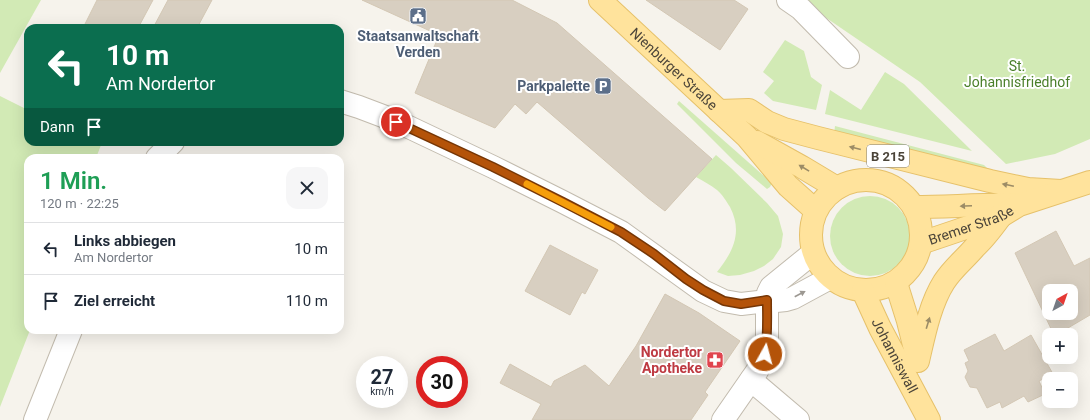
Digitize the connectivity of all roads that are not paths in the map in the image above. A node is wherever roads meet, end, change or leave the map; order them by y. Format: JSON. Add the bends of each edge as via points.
{"nodes":[{"id":1,"x":600,"y":0,"type":"edge"},
{"id":2,"x":788,"y":0,"type":"edge"},
{"id":3,"x":848,"y":57,"type":"dead end"},
{"id":4,"x":344,"y":102,"type":"edge"},
{"id":5,"x":719,"y":111,"type":"junction"},
{"id":6,"x":747,"y":137,"type":"junction"},
{"id":7,"x":169,"y":146,"type":"edge"},
{"id":8,"x":161,"y":154,"type":"edge"},
{"id":9,"x":1090,"y":182,"type":"edge"},
{"id":10,"x":837,"y":188,"type":"junction"},
{"id":11,"x":1061,"y":191,"type":"junction"},
{"id":12,"x":914,"y":207,"type":"junction"},
{"id":13,"x":816,"y":211,"type":"junction"},
{"id":14,"x":1010,"y":211,"type":"junction"},
{"id":15,"x":921,"y":243,"type":"junction"},
{"id":16,"x":813,"y":253,"type":"junction"},
{"id":17,"x":830,"y":278,"type":"junction"},
{"id":18,"x":896,"y":283,"type":"junction"},
{"id":19,"x":863,"y":291,"type":"junction"},
{"id":20,"x":767,"y":300,"type":"junction"},
{"id":21,"x":69,"y":334,"type":"edge"},
{"id":22,"x":918,"y":361,"type":"junction"},
{"id":23,"x":751,"y":380,"type":"junction"},
{"id":24,"x":35,"y":420,"type":"edge"},
{"id":25,"x":723,"y":420,"type":"edge"},
{"id":26,"x":798,"y":420,"type":"edge"},
{"id":27,"x":928,"y":420,"type":"edge"}],
"edges":[{"from":1,"to":5,"type":"main road","name":"Nienburger Straße"},
{"from":2,"to":3,"type":"street","via":[[801,9]]},
{"from":4,"to":20,"type":"street","via":[[396,122],[493,167],[621,232],[698,287],[724,301],[741,304]]},
{"from":5,"to":6,"type":"main road","name":"Nienburger Straße"},
{"from":11,"to":5,"type":"main road","number":"B 215","one_way":true,"via":[[1028,189],[990,181],[818,138],[766,122],[750,110]]},
{"from":10,"to":6,"type":"main road","name":"Nienburger Straße","one_way":true},
{"from":6,"to":13,"type":"main road","name":"Nienburger Straße","via":[[788,186]]},
{"from":7,"to":8,"type":"street"},
{"from":9,"to":11,"type":"main road","name":"Bremer Straße","number":"B 215"},
{"from":10,"to":12,"type":"main road","via":[[858,180],[880,182],[899,191]]},
{"from":10,"to":13,"type":"main road"},
{"from":11,"to":14,"type":"main road","name":"Bremer Straße","number":"B 215"},
{"from":14,"to":12,"type":"main road","name":"Bremer Straße","one_way":true,"via":[[993,204]]},
{"from":12,"to":15,"type":"main road","via":[[922,234]]},
{"from":13,"to":16,"type":"main road","via":[[811,228]]},
{"from":14,"to":15,"type":"main road","name":"Bremer Straße"},
{"from":22,"to":14,"type":"main road","one_way":true,"via":[[928,323],[944,282]]},
{"from":15,"to":18,"type":"main road","via":[[910,270]]},
{"from":16,"to":17,"type":"main road"},
{"from":16,"to":20,"type":"street","via":[[771,288]]},
{"from":17,"to":19,"type":"main road","via":[[846,287]]},
{"from":20,"to":17,"type":"street","one_way":true,"via":[[793,298]]},
{"from":18,"to":19,"type":"main road"},
{"from":18,"to":22,"type":"main road","name":"Johanniswall"},
{"from":19,"to":27,"type":"main road","name":"Johanniswall"},
{"from":20,"to":23,"type":"street","via":[[765,354]]},
{"from":21,"to":24,"type":"street"},
{"from":22,"to":27,"type":"main road","name":"Johanniswall"},
{"from":23,"to":25,"type":"street"},
{"from":23,"to":26,"type":"street"}]}
